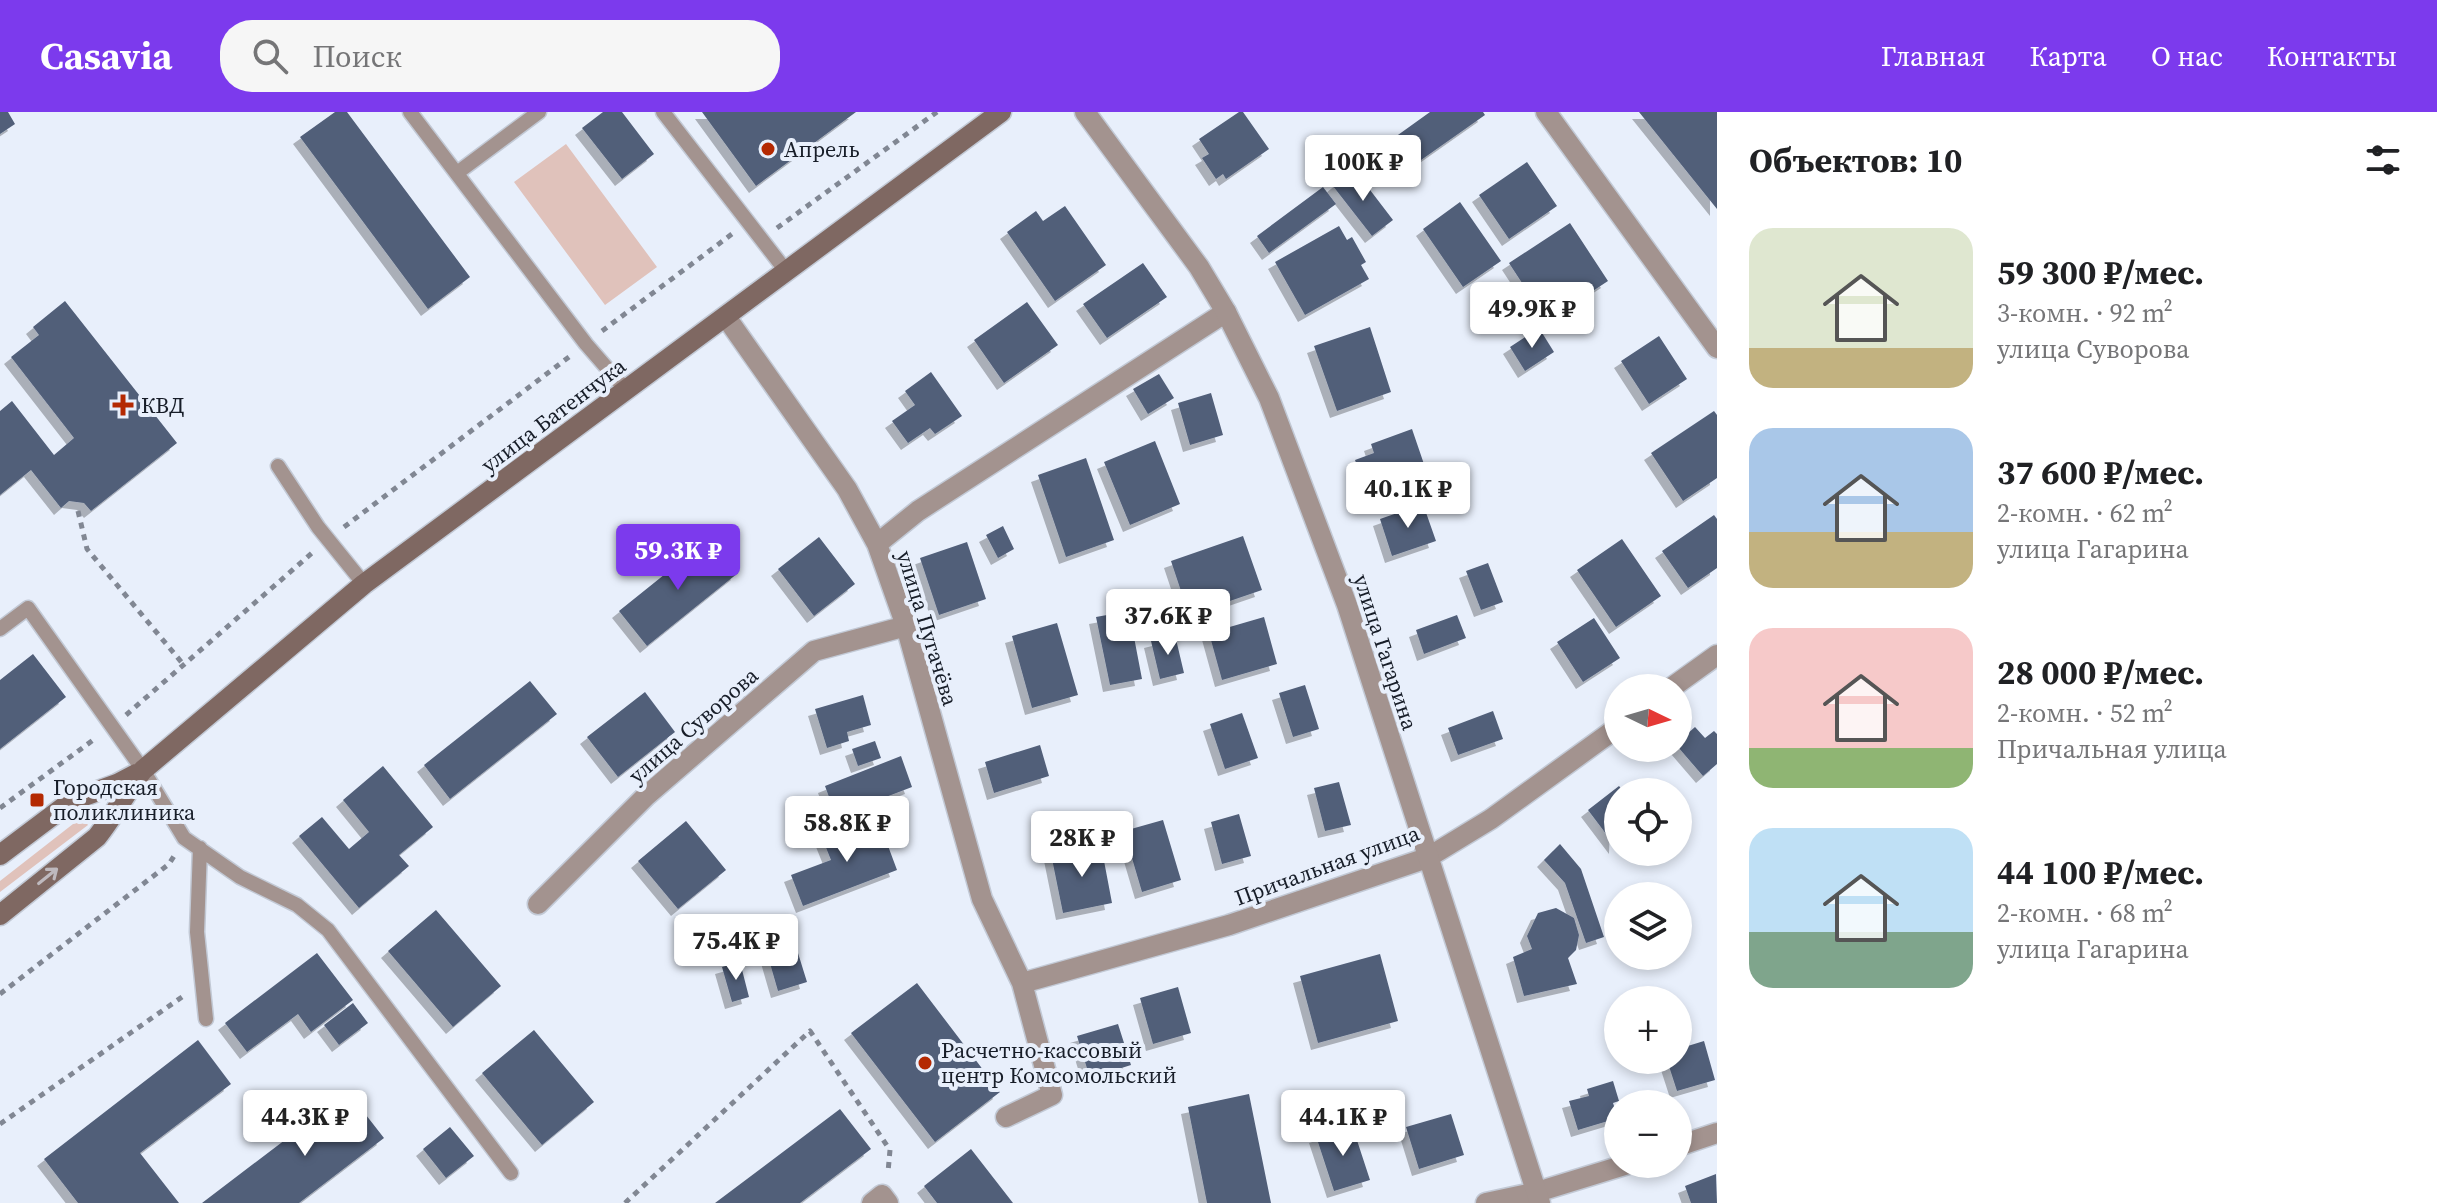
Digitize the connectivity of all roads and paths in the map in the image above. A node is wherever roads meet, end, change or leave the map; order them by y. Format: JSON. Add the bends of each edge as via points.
{"nodes":[{"id":1,"x":410,"y":112,"type":"edge"},
{"id":2,"x":539,"y":112,"type":"edge"},
{"id":3,"x":663,"y":112,"type":"edge"},
{"id":4,"x":937,"y":112,"type":"edge"},
{"id":5,"x":1001,"y":112,"type":"edge"},
{"id":6,"x":1085,"y":112,"type":"edge"},
{"id":7,"x":1546,"y":112,"type":"edge"},
{"id":8,"x":457,"y":173,"type":"junction"},
{"id":9,"x":748,"y":222,"type":"junction"},
{"id":10,"x":760,"y":240,"type":"junction"},
{"id":11,"x":786,"y":271,"type":"junction"},
{"id":12,"x":1226,"y":312,"type":"junction"},
{"id":13,"x":726,"y":317,"type":"junction"},
{"id":14,"x":586,"y":344,"type":"junction"},
{"id":15,"x":1717,"y":348,"type":"edge"},
{"id":16,"x":626,"y":390,"type":"junction"},
{"id":17,"x":278,"y":466,"type":"dead end"},
{"id":18,"x":78,"y":511,"type":"dead end"},
{"id":19,"x":329,"y":539,"type":"junction"},
{"id":20,"x":877,"y":544,"type":"junction"},
{"id":21,"x":364,"y":584,"type":"junction"},
{"id":22,"x":906,"y":626,"type":"junction"},
{"id":23,"x":0,"y":629,"type":"edge"},
{"id":24,"x":1717,"y":655,"type":"edge"},
{"id":25,"x":183,"y":664,"type":"junction"},
{"id":26,"x":1691,"y":674,"type":"edge"},
{"id":27,"x":113,"y":726,"type":"junction"},
{"id":28,"x":1604,"y":737,"type":"edge"},
{"id":29,"x":143,"y":770,"type":"junction"},
{"id":30,"x":0,"y":808,"type":"edge"},
{"id":31,"x":184,"y":838,"type":"junction"},
{"id":32,"x":200,"y":848,"type":"junction"},
{"id":33,"x":0,"y":855,"type":"edge"},
{"id":34,"x":1427,"y":858,"type":"junction"},
{"id":35,"x":538,"y":904,"type":"dead end"},
{"id":36,"x":0,"y":915,"type":"edge"},
{"id":37,"x":1022,"y":983,"type":"junction"},
{"id":38,"x":201,"y":987,"type":"junction"},
{"id":39,"x":0,"y":994,"type":"edge"},
{"id":40,"x":206,"y":1019,"type":"dead end"},
{"id":41,"x":1006,"y":1117,"type":"dead end"},
{"id":42,"x":0,"y":1124,"type":"edge"},
{"id":43,"x":1717,"y":1133,"type":"edge"},
{"id":44,"x":1692,"y":1141,"type":"edge"},
{"id":45,"x":511,"y":1173,"type":"dead end"},
{"id":46,"x":1604,"y":1173,"type":"edge"},
{"id":47,"x":896,"y":1182,"type":"dead end"},
{"id":48,"x":1539,"y":1198,"type":"edge"},
{"id":49,"x":625,"y":1203,"type":"edge"},
{"id":50,"x":872,"y":1203,"type":"edge"},
{"id":51,"x":888,"y":1203,"type":"edge"},
{"id":52,"x":1486,"y":1203,"type":"edge"}],
"edges":[{"from":1,"to":8,"type":"lane"},
{"from":2,"to":8,"type":"lane"},
{"from":3,"to":9,"type":"lane"},
{"from":4,"to":10,"type":"path"},
{"from":5,"to":11,"type":"main road","name":"улица Батенчука"},
{"from":6,"to":12,"type":"street","name":"улица Гагарина"},
{"from":7,"to":15,"type":"street"},
{"from":8,"to":14,"type":"lane"},
{"from":9,"to":10,"type":"lane"},
{"from":9,"to":14,"type":"path"},
{"from":10,"to":11,"type":"lane"},
{"from":11,"to":13,"type":"main road","name":"улица Батенчука"},
{"from":12,"to":20,"type":"street","via":[[931,502]]},
{"from":12,"to":34,"type":"street","name":"улица Гагарина","via":[[1269,398],[1347,605]]},
{"from":13,"to":16,"type":"main road","name":"улица Батенчука"},
{"from":13,"to":20,"type":"street","name":"улица Пугачёва","via":[[847,489]]},
{"from":14,"to":16,"type":"lane"},
{"from":14,"to":19,"type":"path"},
{"from":16,"to":21,"type":"main road","name":"улица Батенчука"},
{"from":17,"to":19,"type":"lane"},
{"from":18,"to":25,"type":"path","via":[[87,549]]},
{"from":19,"to":21,"type":"lane"},
{"from":19,"to":25,"type":"path"},
{"from":20,"to":22,"type":"street","name":"улица Пугачёва"},
{"from":21,"to":29,"type":"main road","name":"улица Батенчука"},
{"from":22,"to":35,"type":"street","name":"улица Суворова","via":[[814,651],[646,796]]},
{"from":22,"to":37,"type":"street","name":"улица Пугачёва","via":[[982,899]]},
{"from":23,"to":27,"type":"lane","via":[[24,602]]},
{"from":24,"to":26,"type":"street"},
{"from":25,"to":27,"type":"path"},
{"from":27,"to":29,"type":"lane"},
{"from":27,"to":30,"type":"path"},
{"from":28,"to":34,"type":"street","name":"Причальная улица"},
{"from":29,"to":31,"type":"lane"},
{"from":29,"to":33,"type":"main road","name":"улица Батенчука","via":[[73,800]]},
{"from":36,"to":29,"type":"main road","name":"улица Батенчука","one_way":true,"via":[[97,837]]},
{"from":31,"to":32,"type":"lane"},
{"from":31,"to":39,"type":"path","via":[[169,864]]},
{"from":32,"to":38,"type":"lane"},
{"from":32,"to":45,"type":"lane","via":[[240,877],[297,905],[328,930]]},
{"from":34,"to":37,"type":"street","name":"Причальная улица","via":[[1229,925]]},
{"from":34,"to":48,"type":"street","name":"улица Гагарина"},
{"from":37,"to":41,"type":"street","name":"улица Пугачёва","via":[[1052,1095]]},
{"from":38,"to":40,"type":"lane"},
{"from":38,"to":42,"type":"path"},
{"from":43,"to":44,"type":"street"},
{"from":46,"to":48,"type":"street"},
{"from":47,"to":49,"type":"path","via":[[888,1172],[890,1150],[810,1031]]},
{"from":48,"to":52,"type":"street"},
{"from":50,"to":51,"type":"street","via":[[882,1195]]}]}
